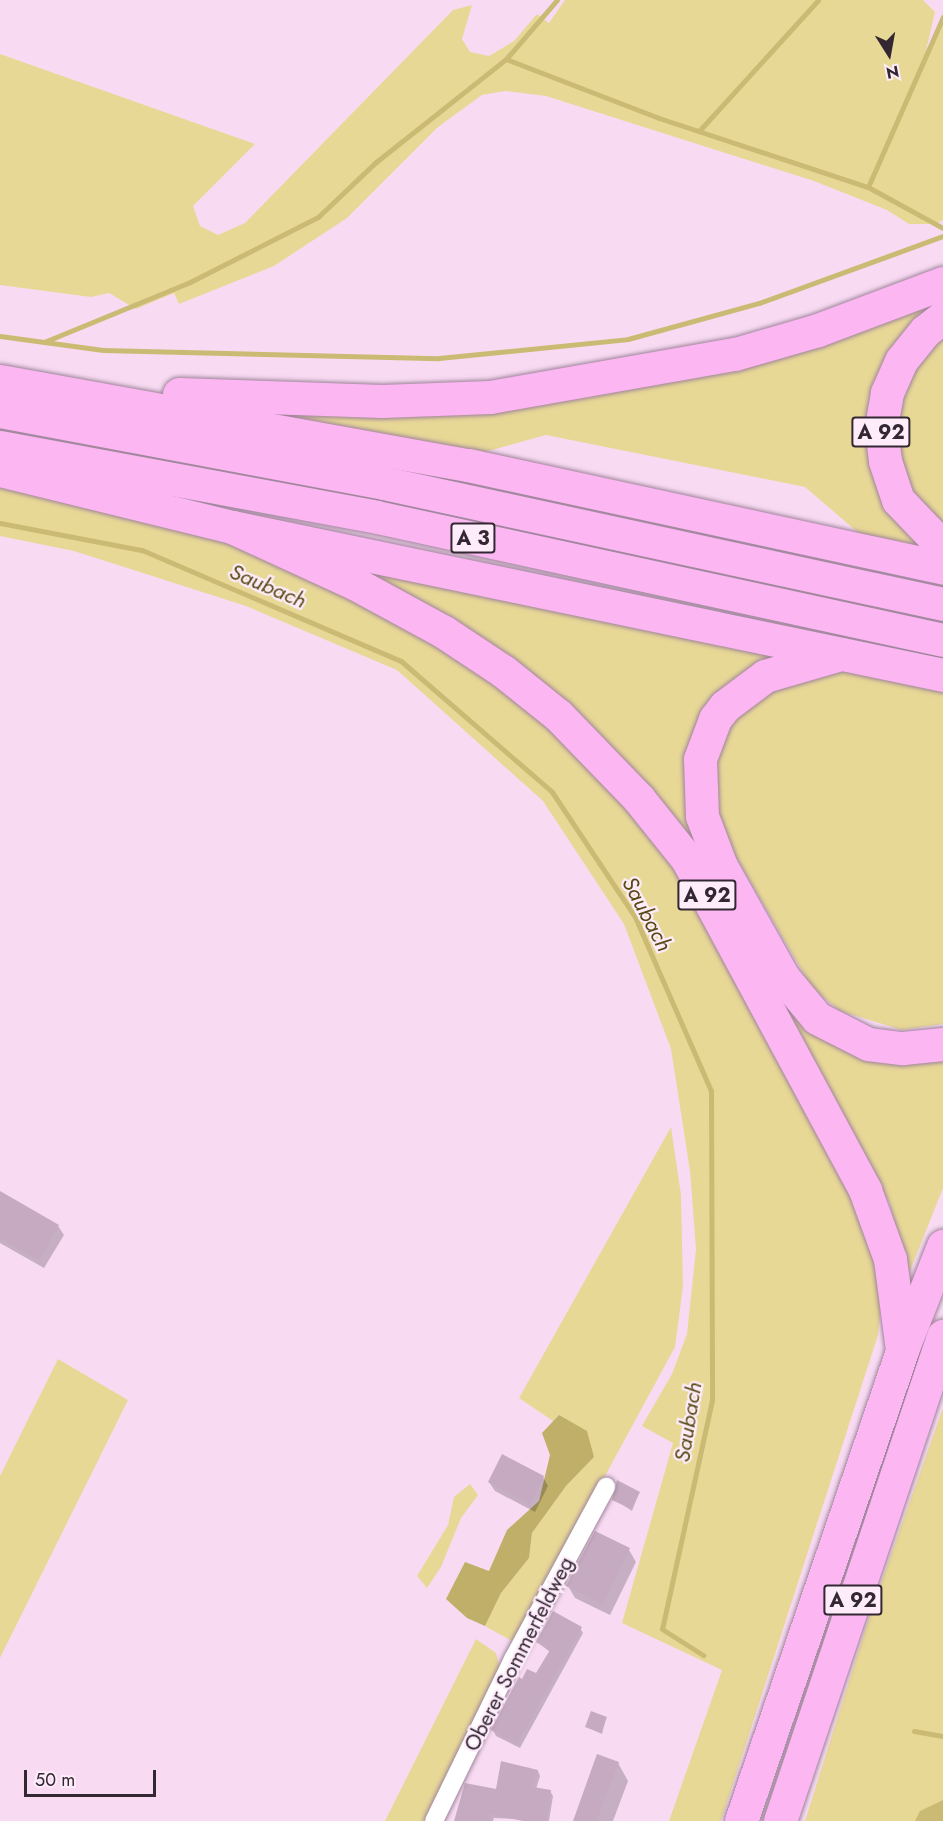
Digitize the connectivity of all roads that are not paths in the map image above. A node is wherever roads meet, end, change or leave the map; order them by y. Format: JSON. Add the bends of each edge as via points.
{"nodes":[{"id":1,"x":943,"y":283,"type":"edge"},
{"id":2,"x":943,"y":317,"type":"edge"},
{"id":3,"x":0,"y":381,"type":"edge"},
{"id":4,"x":106,"y":398,"type":"junction"},
{"id":5,"x":0,"y":411,"type":"edge"},
{"id":6,"x":0,"y":447,"type":"edge"},
{"id":7,"x":0,"y":470,"type":"edge"},
{"id":8,"x":232,"y":527,"type":"junction"},
{"id":9,"x":943,"y":547,"type":"edge"},
{"id":10,"x":943,"y":568,"type":"edge"},
{"id":11,"x":943,"y":604,"type":"edge"},
{"id":12,"x":943,"y":640,"type":"edge"},
{"id":13,"x":846,"y":653,"type":"junction"},
{"id":14,"x":943,"y":675,"type":"edge"},
{"id":15,"x":943,"y":1044,"type":"edge"},
{"id":16,"x":943,"y":1246,"type":"edge"},
{"id":17,"x":943,"y":1336,"type":"edge"},
{"id":18,"x":902,"y":1350,"type":"junction"},
{"id":19,"x":935,"y":1371,"type":"edge"},
{"id":20,"x":606,"y":1487,"type":"dead end"},
{"id":21,"x":434,"y":1821,"type":"edge"},
{"id":22,"x":741,"y":1821,"type":"edge"},
{"id":23,"x":780,"y":1821,"type":"edge"}],
"edges":[{"from":1,"to":4,"type":"highway","via":[[818,330],[735,354],[490,397],[382,401],[138,392]]},
{"from":2,"to":9,"type":"highway","number":"A 92","via":[[925,331],[902,361],[887,393],[881,428],[885,461],[898,500]]},
{"from":3,"to":4,"type":"highway"},
{"from":4,"to":10,"type":"highway","via":[[468,465]]},
{"from":5,"to":11,"type":"highway","number":"A 3","via":[[384,483]]},
{"from":6,"to":12,"type":"highway","number":"A 3","via":[[377,517]]},
{"from":7,"to":8,"type":"highway","number":"A 3"},
{"from":8,"to":13,"type":"highway","number":"A 3"},
{"from":8,"to":18,"type":"highway","number":"A 92","via":[[356,584],[444,632],[503,671],[558,715],[639,799],[687,859],[865,1190],[890,1259]]},
{"from":13,"to":14,"type":"highway","number":"A 3"},
{"from":13,"to":15,"type":"highway","number":"A 3","via":[[765,676],[725,706],[715,719],[700,759],[702,816],[721,866],[783,977],[817,1018],[868,1044],[903,1048]]},
{"from":16,"to":18,"type":"highway","number":"A 92"},
{"from":17,"to":19,"type":"highway","number":"A 92"},
{"from":18,"to":22,"type":"highway","number":"A 92"},
{"from":19,"to":23,"type":"highway","number":"A 92"},
{"from":20,"to":21,"type":"street","name":"Oberer Sommerfeldweg","via":[[513,1659]]}]}
